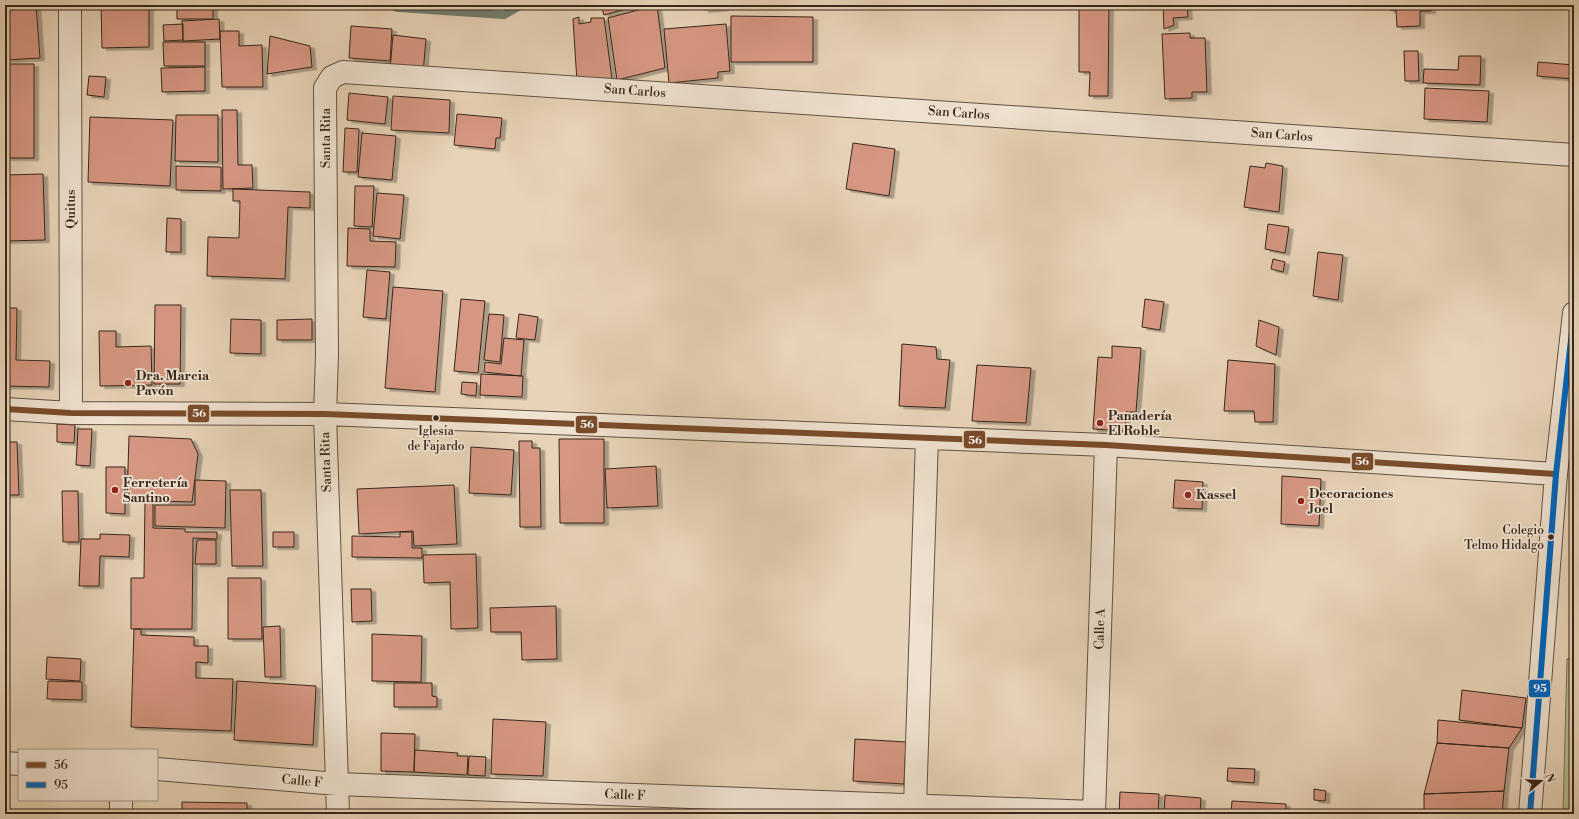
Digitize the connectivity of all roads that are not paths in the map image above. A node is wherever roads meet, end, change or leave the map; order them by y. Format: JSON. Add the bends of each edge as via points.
{"nodes":[{"id":1,"x":70,"y":5,"type":"edge"},
{"id":2,"x":343,"y":72,"type":"joint"},
{"id":3,"x":1574,"y":155,"type":"edge"},
{"id":4,"x":1574,"y":313,"type":"edge"},
{"id":5,"x":5,"y":409,"type":"edge"},
{"id":6,"x":71,"y":413,"type":"junction"},
{"id":7,"x":325,"y":414,"type":"junction"},
{"id":8,"x":927,"y":438,"type":"junction"},
{"id":9,"x":1106,"y":445,"type":"junction"},
{"id":10,"x":1556,"y":474,"type":"junction"},
{"id":11,"x":5,"y":763,"type":"edge"},
{"id":12,"x":18,"y":764,"type":"edge"},
{"id":13,"x":158,"y":769,"type":"edge"},
{"id":14,"x":337,"y":784,"type":"junction"},
{"id":15,"x":121,"y":801,"type":"edge"},
{"id":16,"x":915,"y":806,"type":"junction"},
{"id":17,"x":846,"y":809,"type":"edge"},
{"id":18,"x":1094,"y":813,"type":"edge"},
{"id":19,"x":121,"y":814,"type":"edge"},
{"id":20,"x":338,"y":814,"type":"edge"},
{"id":21,"x":1530,"y":814,"type":"edge"}],
"edges":[{"from":1,"to":6,"type":"street","name":"Quitus"},
{"from":2,"to":3,"type":"street","name":"San Carlos"},
{"from":2,"to":7,"type":"street","name":"Santa Rita","via":[[332,77],[325,88]]},
{"from":4,"to":10,"type":"street"},
{"from":5,"to":6,"type":"street"},
{"from":6,"to":7,"type":"street"},
{"from":7,"to":8,"type":"street"},
{"from":7,"to":14,"type":"street","name":"Santa Rita"},
{"from":8,"to":9,"type":"street"},
{"from":8,"to":16,"type":"street"},
{"from":9,"to":10,"type":"street"},
{"from":9,"to":18,"type":"street","name":"Calle A"},
{"from":10,"to":21,"type":"street"},
{"from":11,"to":12,"type":"street"},
{"from":13,"to":14,"type":"street","name":"Calle F"},
{"from":14,"to":17,"type":"street","name":"Calle F"},
{"from":14,"to":20,"type":"street","name":"Santa Rita"},
{"from":15,"to":19,"type":"street"},
{"from":16,"to":17,"type":"street","name":"Calle F"},
{"from":16,"to":18,"type":"street","name":"Calle F"}]}
